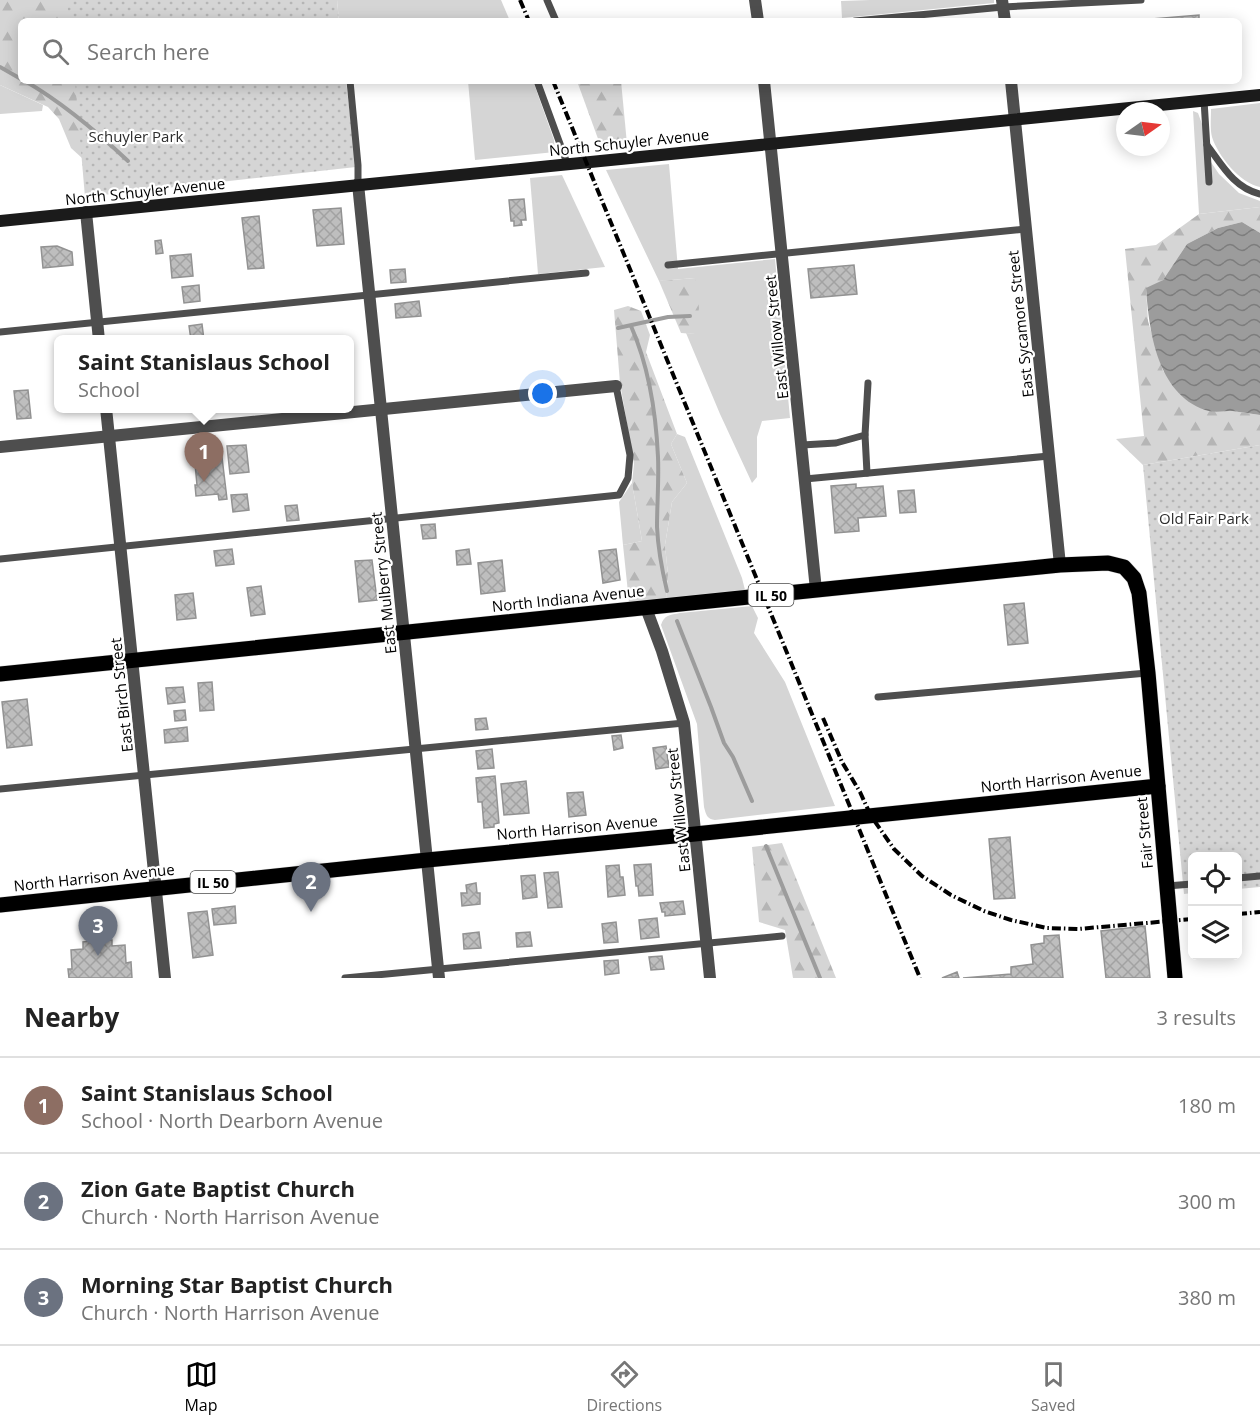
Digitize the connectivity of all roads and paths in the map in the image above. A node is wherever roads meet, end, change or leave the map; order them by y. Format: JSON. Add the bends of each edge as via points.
{"nodes":[{"id":1,"x":548,"y":0,"type":"edge"},
{"id":2,"x":755,"y":0,"type":"edge"},
{"id":3,"x":1141,"y":0,"type":"edge"},
{"id":4,"x":1003,"y":3,"type":"edge"},
{"id":5,"x":555,"y":18,"type":"edge"},
{"id":6,"x":758,"y":18,"type":"edge"},
{"id":7,"x":880,"y":18,"type":"edge"},
{"id":8,"x":1005,"y":18,"type":"edge"},
{"id":9,"x":350,"y":84,"type":"edge"},
{"id":10,"x":538,"y":84,"type":"edge"},
{"id":11,"x":764,"y":84,"type":"edge"},
{"id":12,"x":1011,"y":84,"type":"edge"},
{"id":13,"x":1260,"y":94,"type":"edge"},
{"id":14,"x":1204,"y":100,"type":"junction"},
{"id":15,"x":1014,"y":119,"type":"junction"},
{"id":16,"x":771,"y":143,"type":"junction"},
{"id":17,"x":1207,"y":145,"type":"junction"},
{"id":18,"x":567,"y":164,"type":"junction"},
{"id":19,"x":1209,"y":182,"type":"dead end"},
{"id":20,"x":358,"y":184,"type":"junction"},
{"id":21,"x":1260,"y":194,"type":"edge"},
{"id":22,"x":86,"y":212,"type":"junction"},
{"id":23,"x":0,"y":220,"type":"edge"},
{"id":24,"x":1026,"y":229,"type":"junction"},
{"id":25,"x":782,"y":254,"type":"junction"},
{"id":26,"x":668,"y":266,"type":"dead end"},
{"id":27,"x":586,"y":273,"type":"dead end"},
{"id":28,"x":369,"y":295,"type":"junction"},
{"id":29,"x":98,"y":323,"type":"junction"},
{"id":30,"x":0,"y":332,"type":"edge"},
{"id":31,"x":99,"y":335,"type":"edge"},
{"id":32,"x":868,"y":383,"type":"dead end"},
{"id":33,"x":616,"y":386,"type":"joint"},
{"id":34,"x":381,"y":409,"type":"junction"},
{"id":35,"x":354,"y":412,"type":"edge"},
{"id":36,"x":107,"y":413,"type":"edge"},
{"id":37,"x":341,"y":413,"type":"edge"},
{"id":38,"x":865,"y":435,"type":"junction"},
{"id":39,"x":109,"y":436,"type":"junction"},
{"id":40,"x":802,"y":445,"type":"junction"},
{"id":41,"x":0,"y":447,"type":"edge"},
{"id":42,"x":1049,"y":456,"type":"junction"},
{"id":43,"x":867,"y":473,"type":"junction"},
{"id":44,"x":805,"y":479,"type":"junction"},
{"id":45,"x":392,"y":519,"type":"junction"},
{"id":46,"x":120,"y":546,"type":"junction"},
{"id":47,"x":0,"y":559,"type":"edge"},
{"id":48,"x":1060,"y":565,"type":"junction"},
{"id":49,"x":1134,"y":578,"type":"joint"},
{"id":50,"x":816,"y":590,"type":"junction"},
{"id":51,"x":646,"y":608,"type":"junction"},
{"id":52,"x":404,"y":633,"type":"junction"},
{"id":53,"x":132,"y":660,"type":"junction"},
{"id":54,"x":1148,"y":673,"type":"junction"},
{"id":55,"x":0,"y":674,"type":"edge"},
{"id":56,"x":878,"y":697,"type":"dead end"},
{"id":57,"x":684,"y":723,"type":"junction"},
{"id":58,"x":415,"y":749,"type":"junction"},
{"id":59,"x":144,"y":775,"type":"junction"},
{"id":60,"x":1158,"y":786,"type":"junction"},
{"id":61,"x":0,"y":789,"type":"edge"},
{"id":62,"x":695,"y":834,"type":"junction"},
{"id":63,"x":427,"y":860,"type":"junction"},
{"id":64,"x":1260,"y":876,"type":"edge"},
{"id":65,"x":1242,"y":878,"type":"edge"},
{"id":66,"x":1188,"y":884,"type":"edge"},
{"id":67,"x":1167,"y":886,"type":"junction"},
{"id":68,"x":155,"y":888,"type":"junction"},
{"id":69,"x":0,"y":905,"type":"edge"},
{"id":70,"x":782,"y":936,"type":"dead end"},
{"id":71,"x":706,"y":944,"type":"junction"},
{"id":72,"x":438,"y":974,"type":"edge"},
{"id":73,"x":165,"y":978,"type":"edge"},
{"id":74,"x":345,"y":978,"type":"edge"},
{"id":75,"x":710,"y":978,"type":"edge"},
{"id":76,"x":1175,"y":978,"type":"edge"}],
"edges":[{"from":1,"to":5,"type":"lane"},
{"from":2,"to":6,"type":"street"},
{"from":3,"to":4,"type":"lane"},
{"from":4,"to":7,"type":"lane"},
{"from":4,"to":8,"type":"street"},
{"from":9,"to":20,"type":"lane"},
{"from":10,"to":18,"type":"lane"},
{"from":11,"to":16,"type":"street","name":"East Willow Street"},
{"from":12,"to":15,"type":"street","name":"East Sycamore Street"},
{"from":13,"to":14,"type":"street","name":"North Schuyler Avenue"},
{"from":14,"to":15,"type":"street","name":"North Schuyler Avenue"},
{"from":14,"to":17,"type":"lane"},
{"from":15,"to":16,"type":"street","name":"North Schuyler Avenue"},
{"from":15,"to":24,"type":"street","name":"East Sycamore Street"},
{"from":16,"to":18,"type":"street","name":"North Schuyler Avenue"},
{"from":16,"to":25,"type":"street","name":"East Willow Street"},
{"from":17,"to":19,"type":"lane"},
{"from":17,"to":21,"type":"lane","via":[[1231,177],[1245,189]]},
{"from":18,"to":20,"type":"street","name":"North Schuyler Avenue"},
{"from":20,"to":22,"type":"street","name":"North Schuyler Avenue"},
{"from":20,"to":28,"type":"street","name":"East Mulberry Street"},
{"from":22,"to":23,"type":"street","name":"North Schuyler Avenue"},
{"from":22,"to":29,"type":"street"},
{"from":24,"to":25,"type":"lane"},
{"from":24,"to":42,"type":"street","name":"East Sycamore Street"},
{"from":25,"to":26,"type":"lane"},
{"from":25,"to":40,"type":"street","name":"East Willow Street"},
{"from":27,"to":28,"type":"lane"},
{"from":28,"to":29,"type":"lane"},
{"from":28,"to":34,"type":"street","name":"East Mulberry Street"},
{"from":29,"to":30,"type":"lane"},
{"from":29,"to":31,"type":"street"},
{"from":32,"to":38,"type":"lane"},
{"from":33,"to":34,"type":"street"},
{"from":33,"to":45,"type":"lane","via":[[630,455],[628,478],[619,495]]},
{"from":34,"to":35,"type":"street"},
{"from":34,"to":45,"type":"street","name":"East Mulberry Street"},
{"from":36,"to":39,"type":"street","name":"East Birch Street"},
{"from":37,"to":39,"type":"street"},
{"from":38,"to":40,"type":"lane","via":[[836,443]]},
{"from":38,"to":43,"type":"lane"},
{"from":39,"to":41,"type":"street"},
{"from":39,"to":46,"type":"street","name":"East Birch Street"},
{"from":40,"to":44,"type":"street","name":"East Willow Street"},
{"from":42,"to":43,"type":"lane"},
{"from":42,"to":48,"type":"street","name":"East Sycamore Street"},
{"from":43,"to":44,"type":"lane"},
{"from":44,"to":50,"type":"street","name":"East Willow Street"},
{"from":45,"to":46,"type":"lane"},
{"from":45,"to":52,"type":"street","name":"East Mulberry Street"},
{"from":46,"to":47,"type":"lane"},
{"from":46,"to":53,"type":"street","name":"East Birch Street"},
{"from":48,"to":49,"type":"main road","name":"North Indiana Avenue","number":"IL 50","via":[[1108,563],[1124,567]]},
{"from":48,"to":50,"type":"main road","name":"North Indiana Avenue","number":"IL 50"},
{"from":49,"to":54,"type":"main road","name":"Fair Street","number":"IL 50"},
{"from":50,"to":51,"type":"main road","name":"North Indiana Avenue","number":"IL 50"},
{"from":51,"to":52,"type":"main road","name":"North Indiana Avenue","number":"IL 50"},
{"from":51,"to":57,"type":"street","name":"East Willow Street"},
{"from":52,"to":53,"type":"main road","name":"North Indiana Avenue","number":"IL 50"},
{"from":52,"to":58,"type":"street","name":"East Mulberry Street"},
{"from":53,"to":55,"type":"main road","name":"North Indiana Avenue","number":"IL 50"},
{"from":53,"to":59,"type":"street","name":"East Birch Street"},
{"from":54,"to":56,"type":"lane"},
{"from":54,"to":60,"type":"main road","name":"Fair Street","number":"IL 50"},
{"from":57,"to":58,"type":"lane"},
{"from":57,"to":62,"type":"street","name":"East Willow Street"},
{"from":58,"to":59,"type":"lane"},
{"from":58,"to":63,"type":"street","name":"East Mulberry Street"},
{"from":59,"to":61,"type":"lane"},
{"from":59,"to":68,"type":"street","name":"East Birch Street"},
{"from":60,"to":62,"type":"main road","name":"North Harrison Avenue","number":"IL 50"},
{"from":60,"to":67,"type":"main road","name":"Fair Street","number":"IL 50"},
{"from":62,"to":63,"type":"main road","name":"North Harrison Avenue","number":"IL 50"},
{"from":62,"to":71,"type":"street","name":"East Willow Street"},
{"from":63,"to":68,"type":"main road","name":"North Harrison Avenue","number":"IL 50"},
{"from":63,"to":72,"type":"street","name":"East Mulberry Street"},
{"from":64,"to":65,"type":"lane"},
{"from":66,"to":67,"type":"lane"},
{"from":67,"to":76,"type":"main road","name":"Fair Street","number":"IL 50"},
{"from":68,"to":69,"type":"main road","name":"North Harrison Avenue","number":"IL 50"},
{"from":68,"to":73,"type":"street","name":"East Birch Street"},
{"from":70,"to":71,"type":"lane"},
{"from":71,"to":72,"type":"lane"},
{"from":71,"to":75,"type":"street","name":"East Willow Street"},
{"from":72,"to":74,"type":"lane"}]}
